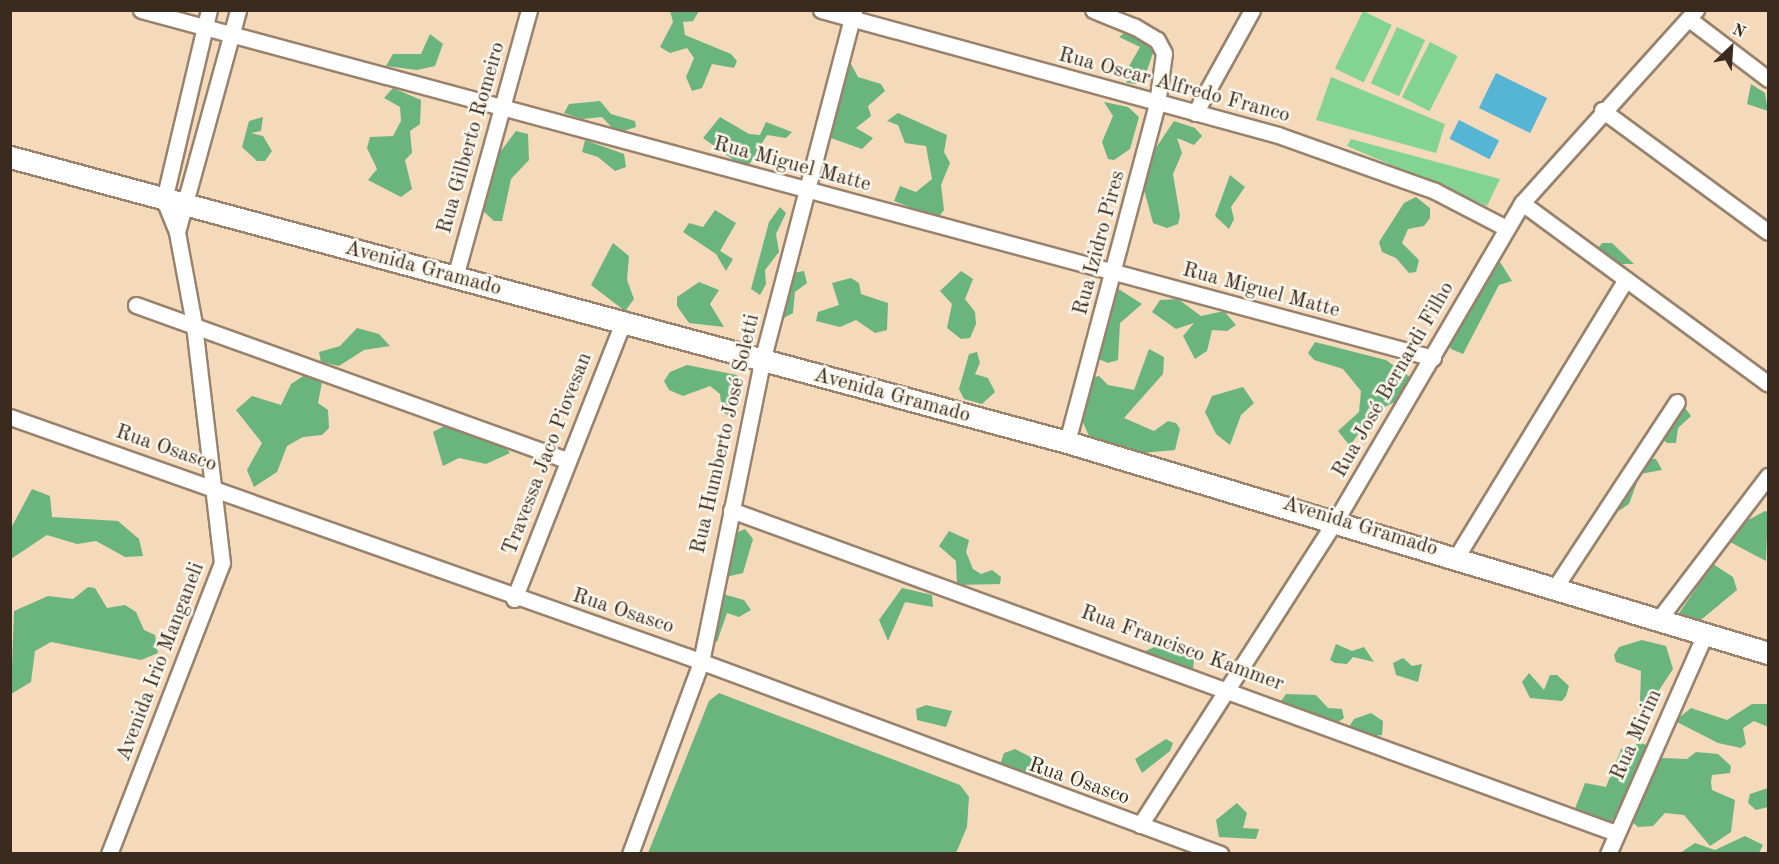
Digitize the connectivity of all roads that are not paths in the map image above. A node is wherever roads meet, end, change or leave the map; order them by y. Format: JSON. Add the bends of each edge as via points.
{"nodes":[{"id":1,"x":141,"y":10,"type":"edge"},
{"id":2,"x":209,"y":10,"type":"edge"},
{"id":3,"x":238,"y":10,"type":"edge"},
{"id":4,"x":529,"y":10,"type":"edge"},
{"id":5,"x":821,"y":10,"type":"edge"},
{"id":6,"x":1093,"y":10,"type":"edge"},
{"id":7,"x":1252,"y":10,"type":"edge"},
{"id":8,"x":853,"y":15,"type":"edge"},
{"id":9,"x":1693,"y":15,"type":"edge"},
{"id":10,"x":205,"y":26,"type":"junction"},
{"id":11,"x":232,"y":33,"type":"junction"},
{"id":12,"x":1768,"y":79,"type":"edge"},
{"id":13,"x":1157,"y":104,"type":"junction"},
{"id":14,"x":503,"y":106,"type":"junction"},
{"id":15,"x":1602,"y":110,"type":"junction"},
{"id":16,"x":1195,"y":113,"type":"junction"},
{"id":17,"x":10,"y":157,"type":"edge"},
{"id":18,"x":809,"y":192,"type":"junction"},
{"id":19,"x":164,"y":200,"type":"junction"},
{"id":20,"x":1522,"y":203,"type":"junction"},
{"id":21,"x":188,"y":205,"type":"junction"},
{"id":22,"x":1506,"y":228,"type":"junction"},
{"id":23,"x":177,"y":232,"type":"junction"},
{"id":24,"x":1768,"y":232,"type":"edge"},
{"id":25,"x":1115,"y":274,"type":"junction"},
{"id":26,"x":455,"y":277,"type":"junction"},
{"id":27,"x":1626,"y":279,"type":"junction"},
{"id":28,"x":136,"y":305,"type":"dead end"},
{"id":29,"x":194,"y":324,"type":"junction"},
{"id":30,"x":622,"y":325,"type":"junction"},
{"id":31,"x":1433,"y":358,"type":"junction"},
{"id":32,"x":762,"y":361,"type":"junction"},
{"id":33,"x":1768,"y":384,"type":"edge"},
{"id":34,"x":1677,"y":402,"type":"dead end"},
{"id":35,"x":10,"y":417,"type":"edge"},
{"id":36,"x":1067,"y":442,"type":"junction"},
{"id":37,"x":567,"y":459,"type":"junction"},
{"id":38,"x":1768,"y":476,"type":"edge"},
{"id":39,"x":215,"y":488,"type":"junction"},
{"id":40,"x":731,"y":510,"type":"junction"},
{"id":41,"x":1336,"y":520,"type":"junction"},
{"id":42,"x":1457,"y":556,"type":"junction"},
{"id":43,"x":1556,"y":586,"type":"junction"},
{"id":44,"x":514,"y":599,"type":"junction"},
{"id":45,"x":1659,"y":619,"type":"junction"},
{"id":46,"x":1705,"y":634,"type":"junction"},
{"id":47,"x":1768,"y":653,"type":"edge"},
{"id":48,"x":701,"y":662,"type":"junction"},
{"id":49,"x":1231,"y":688,"type":"junction"},
{"id":50,"x":1140,"y":825,"type":"junction"},
{"id":51,"x":1616,"y":833,"type":"junction"},
{"id":52,"x":109,"y":854,"type":"edge"},
{"id":53,"x":630,"y":854,"type":"edge"},
{"id":54,"x":1220,"y":854,"type":"edge"},
{"id":55,"x":1608,"y":854,"type":"edge"}],
"edges":[{"from":1,"to":10,"type":"street","name":"Rua Miguel Matte"},
{"from":2,"to":10,"type":"street"},
{"from":3,"to":11,"type":"street"},
{"from":4,"to":14,"type":"street","name":"Rua Gilberto Romeiro"},
{"from":5,"to":8,"type":"street","name":"Rua Oscar Alfredo Franco"},
{"from":6,"to":13,"type":"street","name":"Rua Izidro Pires","via":[[1157,40],[1164,53]]},
{"from":7,"to":16,"type":"street"},
{"from":8,"to":13,"type":"street","name":"Rua Oscar Alfredo Franco"},
{"from":8,"to":18,"type":"street","name":"Rua Humberto José Soletti"},
{"from":9,"to":12,"type":"street"},
{"from":9,"to":15,"type":"street","name":"Rua José Bernardi Filho"},
{"from":10,"to":11,"type":"street","name":"Rua Miguel Matte"},
{"from":10,"to":19,"type":"street"},
{"from":11,"to":14,"type":"street","name":"Rua Miguel Matte"},
{"from":11,"to":21,"type":"street"},
{"from":13,"to":16,"type":"street","name":"Rua Oscar Alfredo Franco"},
{"from":13,"to":25,"type":"street","name":"Rua Izidro Pires"},
{"from":14,"to":18,"type":"street","name":"Rua Miguel Matte"},
{"from":14,"to":26,"type":"street","name":"Rua Gilberto Romeiro"},
{"from":15,"to":20,"type":"street","name":"Rua José Bernardi Filho"},
{"from":15,"to":24,"type":"street"},
{"from":16,"to":22,"type":"street","name":"Rua Oscar Alfredo Franco","via":[[1359,162]]},
{"from":17,"to":19,"type":"street","name":"Avenida Gramado"},
{"from":18,"to":25,"type":"street","name":"Rua Miguel Matte"},
{"from":18,"to":32,"type":"street","name":"Rua Humberto José Soletti"},
{"from":19,"to":21,"type":"street","name":"Avenida Gramado"},
{"from":19,"to":23,"type":"street","name":"Avenida Irio Manganeli"},
{"from":20,"to":22,"type":"street","name":"Rua José Bernardi Filho"},
{"from":20,"to":27,"type":"street"},
{"from":21,"to":23,"type":"street"},
{"from":21,"to":26,"type":"street","name":"Avenida Gramado"},
{"from":22,"to":31,"type":"street","name":"Rua José Bernardi Filho"},
{"from":23,"to":29,"type":"street","name":"Avenida Irio Manganeli"},
{"from":25,"to":31,"type":"street","name":"Rua Miguel Matte"},
{"from":25,"to":36,"type":"street","name":"Rua Izidro Pires"},
{"from":26,"to":30,"type":"street","name":"Avenida Gramado"},
{"from":27,"to":33,"type":"street"},
{"from":27,"to":42,"type":"street"},
{"from":28,"to":29,"type":"street"},
{"from":29,"to":37,"type":"street"},
{"from":29,"to":39,"type":"street","name":"Avenida Irio Manganeli"},
{"from":30,"to":32,"type":"street","name":"Avenida Gramado"},
{"from":30,"to":37,"type":"street","name":"Travessa Jaco Piovesan"},
{"from":31,"to":41,"type":"street","name":"Rua José Bernardi Filho"},
{"from":32,"to":36,"type":"street","name":"Avenida Gramado"},
{"from":32,"to":40,"type":"street","name":"Rua Humberto José Soletti"},
{"from":34,"to":43,"type":"street"},
{"from":35,"to":39,"type":"street","name":"Rua Osasco"},
{"from":36,"to":41,"type":"street","name":"Avenida Gramado"},
{"from":37,"to":44,"type":"street","name":"Travessa Jaco Piovesan"},
{"from":38,"to":45,"type":"street"},
{"from":39,"to":44,"type":"street","name":"Rua Osasco"},
{"from":39,"to":52,"type":"street","name":"Avenida Irio Manganeli","via":[[222,563]]},
{"from":40,"to":48,"type":"street","name":"Rua Humberto José Soletti"},
{"from":40,"to":49,"type":"street","name":"Rua Francisco Kammer"},
{"from":41,"to":42,"type":"street","name":"Avenida Gramado"},
{"from":41,"to":49,"type":"street","name":"Rua José Bernardi Filho"},
{"from":42,"to":43,"type":"street","name":"Avenida Gramado"},
{"from":43,"to":45,"type":"street","name":"Avenida Gramado"},
{"from":44,"to":48,"type":"street","name":"Rua Osasco"},
{"from":45,"to":46,"type":"street","name":"Avenida Gramado"},
{"from":46,"to":47,"type":"street","name":"Avenida Gramado"},
{"from":46,"to":51,"type":"street","name":"Rua Mirim"},
{"from":48,"to":50,"type":"street","name":"Rua Osasco"},
{"from":48,"to":53,"type":"street","name":"Rua Humberto José Soletti"},
{"from":49,"to":50,"type":"street","name":"Rua José Bernardi Filho"},
{"from":49,"to":51,"type":"street","name":"Rua Francisco Kammer"},
{"from":50,"to":54,"type":"street","name":"Rua Osasco"},
{"from":51,"to":55,"type":"street","name":"Rua Mirim"}]}
